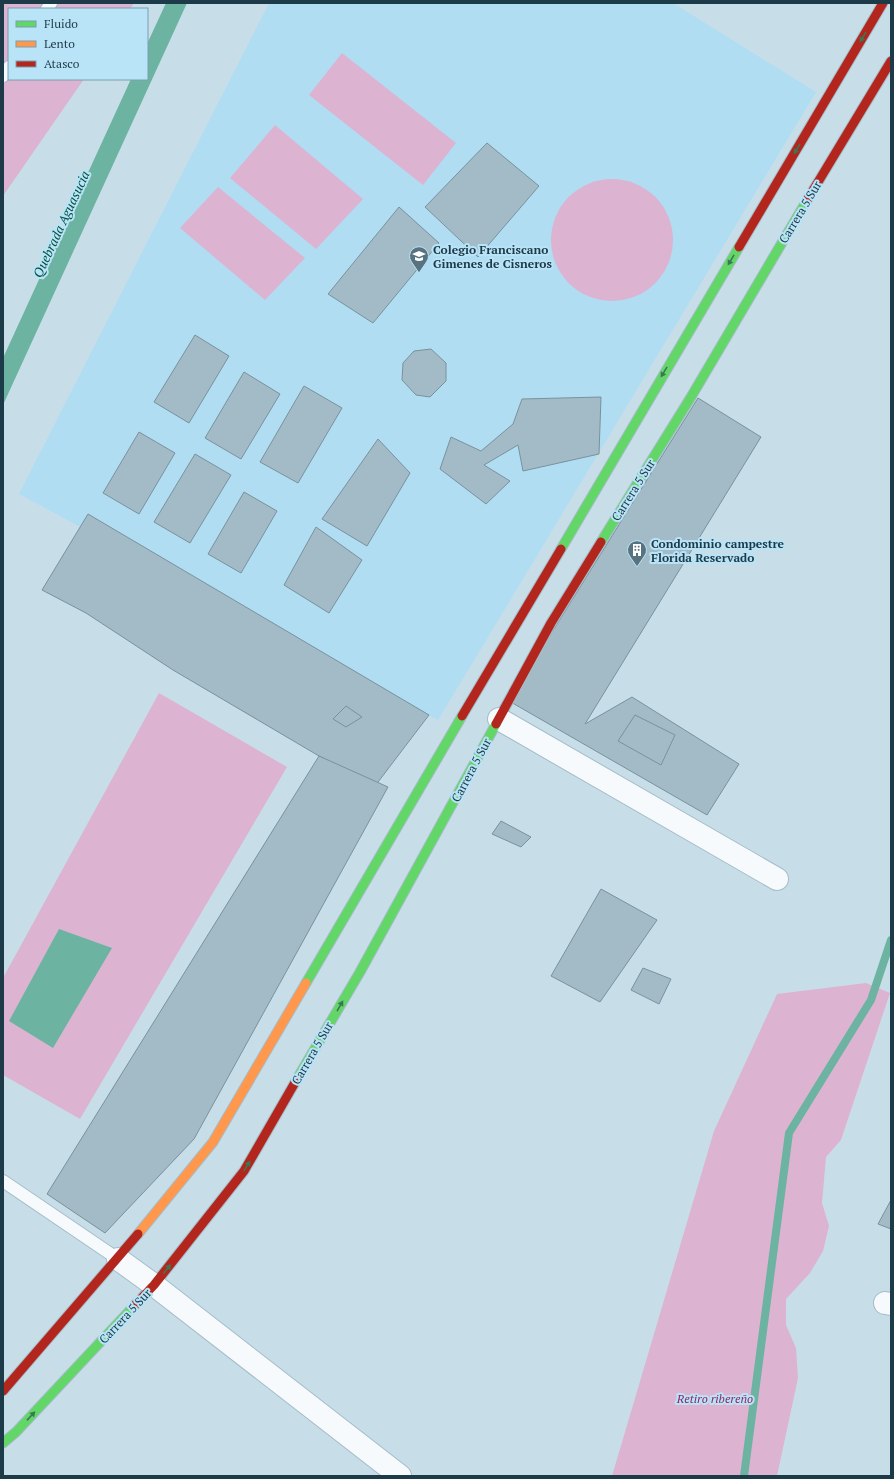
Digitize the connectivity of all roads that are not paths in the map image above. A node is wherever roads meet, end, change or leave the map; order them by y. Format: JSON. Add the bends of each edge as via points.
{"nodes":[{"id":1,"x":882,"y":3,"type":"edge"},
{"id":2,"x":891,"y":62,"type":"edge"},
{"id":3,"x":499,"y":719,"type":"junction"},
{"id":4,"x":777,"y":879,"type":"dead end"},
{"id":5,"x":3,"y":1180,"type":"edge"},
{"id":6,"x":118,"y":1259,"type":"junction"},
{"id":7,"x":154,"y":1285,"type":"junction"},
{"id":8,"x":3,"y":1391,"type":"edge"},
{"id":9,"x":3,"y":1443,"type":"edge"},
{"id":10,"x":400,"y":1476,"type":"edge"}],
"edges":[{"from":1,"to":6,"type":"street","one_way":true,"via":[[213,1142]]},
{"from":2,"to":3,"type":"street","name":"Carrera 5 Sur","via":[[551,624]]},
{"from":3,"to":4,"type":"street"},
{"from":7,"to":3,"type":"street","name":"Carrera 5 Sur","one_way":true,"via":[[244,1171],[363,965]]},
{"from":5,"to":6,"type":"lane"},
{"from":6,"to":7,"type":"street"},
{"from":6,"to":8,"type":"street"},
{"from":9,"to":7,"type":"street","name":"Carrera 5 Sur","one_way":true},
{"from":7,"to":10,"type":"street"}]}
